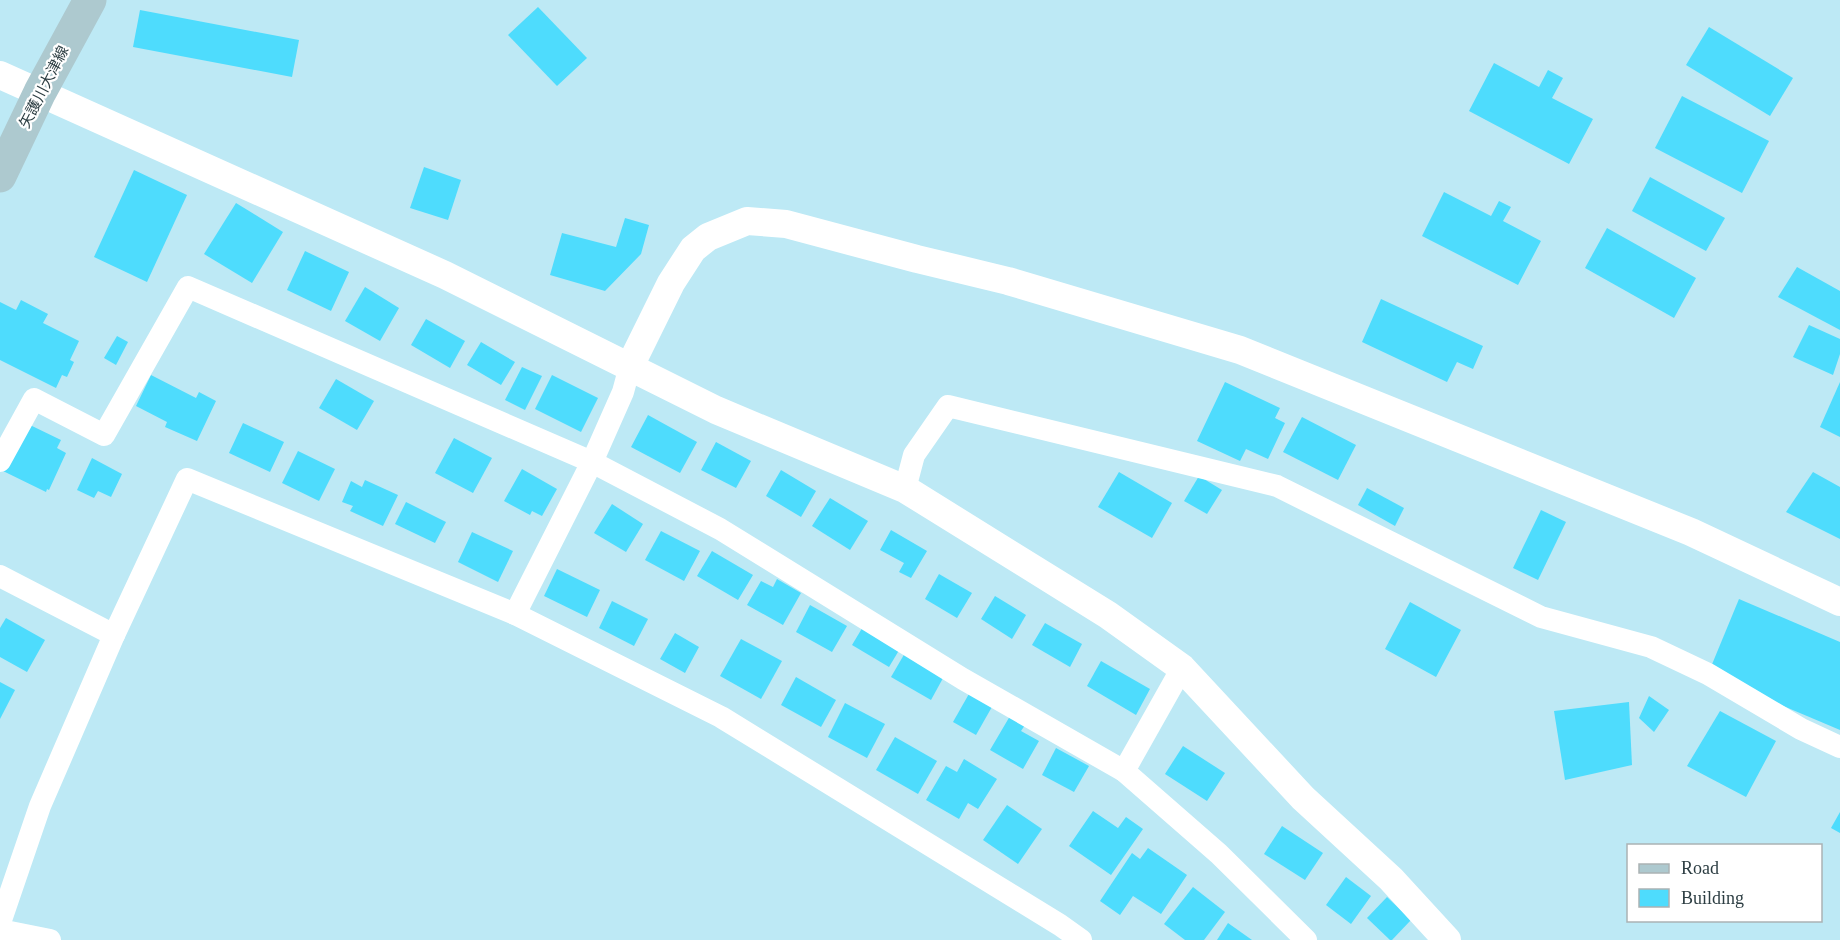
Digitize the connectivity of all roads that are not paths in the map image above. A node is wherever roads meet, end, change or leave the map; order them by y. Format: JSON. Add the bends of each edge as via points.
{"nodes":[{"id":1,"x":90,"y":0,"type":"edge"},
{"id":2,"x":0,"y":75,"type":"edge"},
{"id":3,"x":40,"y":93,"type":"junction"},
{"id":4,"x":0,"y":176,"type":"edge"},
{"id":5,"x":630,"y":366,"type":"junction"},
{"id":6,"x":0,"y":461,"type":"edge"},
{"id":7,"x":592,"y":462,"type":"junction"},
{"id":8,"x":905,"y":489,"type":"junction"},
{"id":9,"x":0,"y":576,"type":"edge"},
{"id":10,"x":1840,"y":602,"type":"edge"},
{"id":11,"x":515,"y":614,"type":"junction"},
{"id":12,"x":114,"y":635,"type":"junction"},
{"id":13,"x":1182,"y":668,"type":"junction"},
{"id":14,"x":1840,"y":747,"type":"edge"},
{"id":15,"x":1124,"y":771,"type":"junction"},
{"id":16,"x":0,"y":923,"type":"edge"},
{"id":17,"x":0,"y":930,"type":"edge"},
{"id":18,"x":50,"y":940,"type":"edge"},
{"id":19,"x":1081,"y":940,"type":"edge"},
{"id":20,"x":1306,"y":940,"type":"edge"},
{"id":21,"x":1447,"y":940,"type":"edge"}],
"edges":[{"from":1,"to":3,"type":"main road","name":"矢護川大津線"},
{"from":2,"to":3,"type":"street"},
{"from":3,"to":4,"type":"main road","name":"矢護川大津線"},
{"from":3,"to":5,"type":"street","via":[[445,275]]},
{"from":5,"to":7,"type":"street","via":[[623,392]]},
{"from":5,"to":8,"type":"street","via":[[716,410]]},
{"from":5,"to":10,"type":"street","via":[[693,249],[708,237],[747,221],[786,224],[1008,281],[1240,350],[1692,532]]},
{"from":6,"to":7,"type":"street","via":[[34,399],[104,435],[188,287]]},
{"from":7,"to":11,"type":"street"},
{"from":7,"to":15,"type":"street","via":[[720,529],[963,679]]},
{"from":8,"to":13,"type":"street","via":[[1108,615]]},
{"from":8,"to":14,"type":"street","via":[[914,455],[948,406],[1277,486],[1541,617],[1651,647]]},
{"from":9,"to":12,"type":"street"},
{"from":11,"to":12,"type":"street","via":[[187,479]]},
{"from":11,"to":19,"type":"street","via":[[722,717]]},
{"from":12,"to":16,"type":"street","via":[[40,806]]},
{"from":13,"to":15,"type":"street"},
{"from":13,"to":21,"type":"street","via":[[1303,798],[1391,879]]},
{"from":15,"to":20,"type":"street","via":[[1219,854]]},
{"from":17,"to":18,"type":"street"}]}
